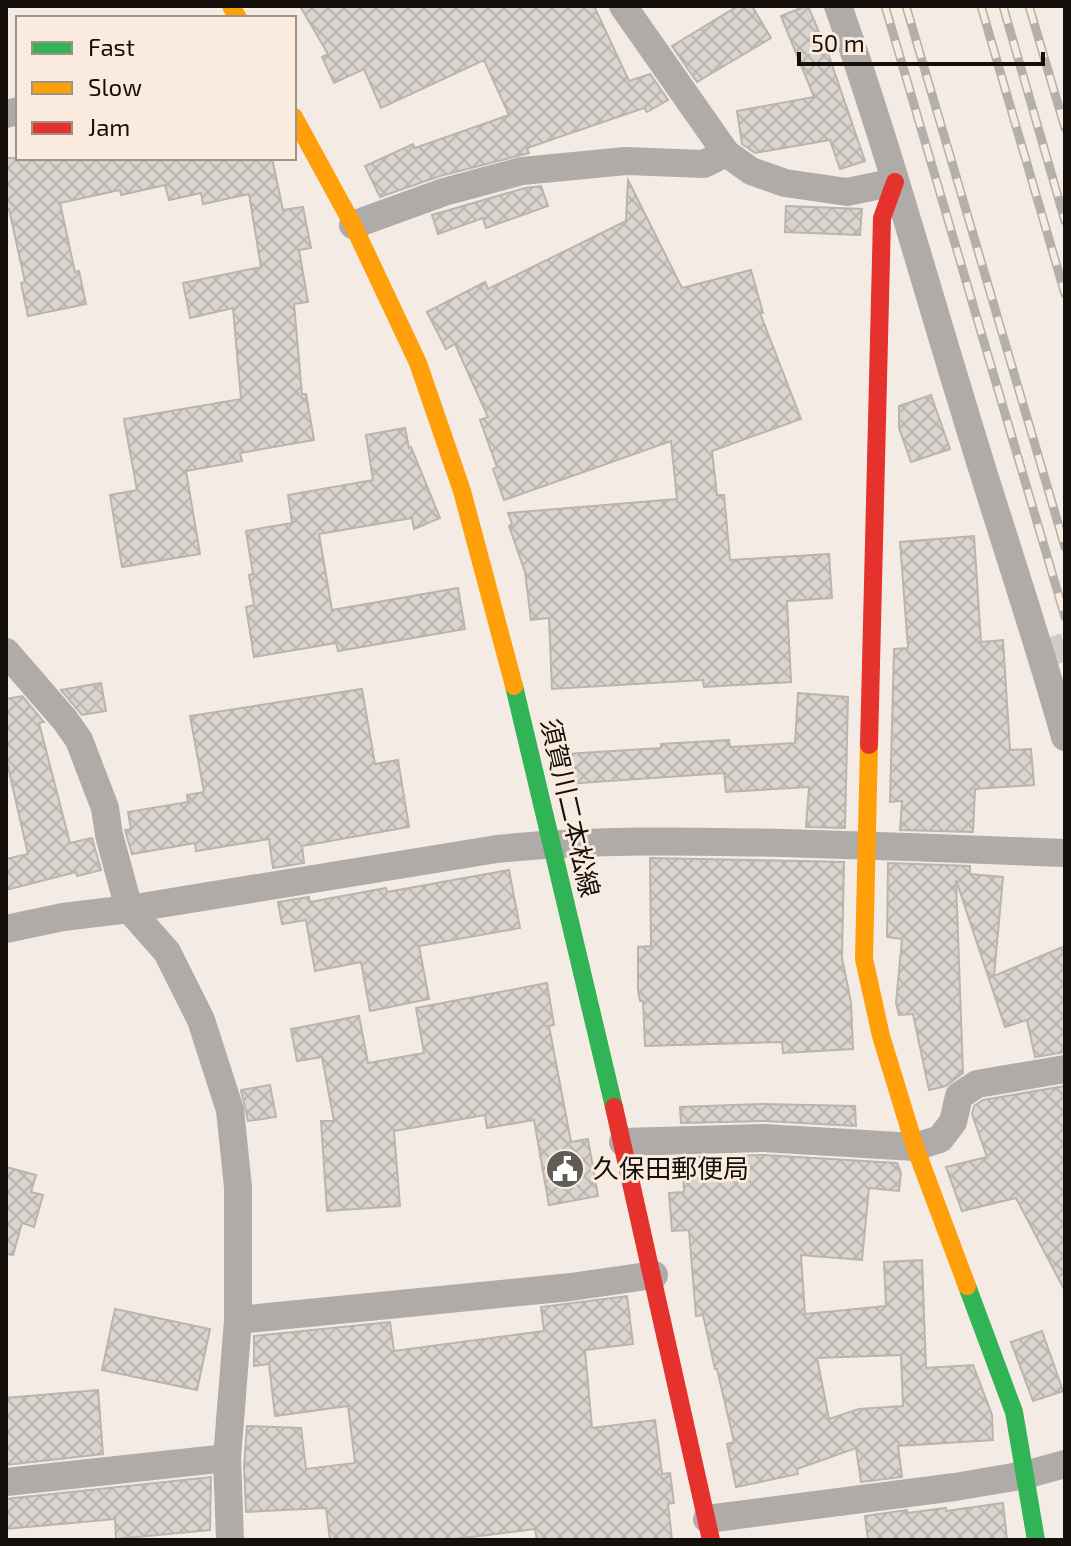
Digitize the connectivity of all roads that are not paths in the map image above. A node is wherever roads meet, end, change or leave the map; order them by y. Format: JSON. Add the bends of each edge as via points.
{"nodes":[{"id":1,"x":623,"y":6,"type":"edge"},
{"id":2,"x":838,"y":6,"type":"edge"},
{"id":3,"x":296,"y":121,"type":"edge"},
{"id":4,"x":726,"y":153,"type":"junction"},
{"id":5,"x":895,"y":182,"type":"junction"},
{"id":6,"x":353,"y":225,"type":"junction"},
{"id":7,"x":6,"y":652,"type":"edge"},
{"id":8,"x":1065,"y":737,"type":"edge"},
{"id":9,"x":552,"y":843,"type":"junction"},
{"id":10,"x":865,"y":844,"type":"junction"},
{"id":11,"x":1065,"y":853,"type":"edge"},
{"id":12,"x":129,"y":909,"type":"junction"},
{"id":13,"x":6,"y":929,"type":"edge"},
{"id":14,"x":1065,"y":1069,"type":"edge"},
{"id":15,"x":623,"y":1142,"type":"junction"},
{"id":16,"x":915,"y":1147,"type":"junction"},
{"id":17,"x":654,"y":1275,"type":"junction"},
{"id":18,"x":238,"y":1320,"type":"junction"},
{"id":19,"x":227,"y":1458,"type":"junction"},
{"id":20,"x":1065,"y":1464,"type":"edge"},
{"id":21,"x":1025,"y":1475,"type":"junction"},
{"id":22,"x":6,"y":1482,"type":"edge"},
{"id":23,"x":709,"y":1529,"type":"edge"},
{"id":24,"x":230,"y":1540,"type":"edge"},
{"id":25,"x":1036,"y":1540,"type":"edge"}],
"edges":[{"from":1,"to":4,"type":"street"},
{"from":2,"to":5,"type":"street"},
{"from":3,"to":6,"type":"main road","name":"須賀川二本松線"},
{"from":4,"to":5,"type":"street","via":[[751,171],[785,183],[847,192]]},
{"from":4,"to":6,"type":"street","via":[[704,164],[626,161],[522,171]]},
{"from":5,"to":8,"type":"street","via":[[1009,559],[1045,653]]},
{"from":5,"to":10,"type":"main road","via":[[882,218]]},
{"from":6,"to":9,"type":"main road","name":"須賀川二本松線","via":[[418,363],[462,491]]},
{"from":7,"to":12,"type":"street","via":[[79,740],[105,808]]},
{"from":9,"to":10,"type":"street"},
{"from":9,"to":12,"type":"street"},
{"from":9,"to":15,"type":"main road","name":"須賀川二本松線"},
{"from":10,"to":11,"type":"street"},
{"from":10,"to":16,"type":"main road","via":[[864,959]]},
{"from":12,"to":13,"type":"street"},
{"from":12,"to":18,"type":"street","via":[[167,952],[201,1020],[230,1110],[238,1187]]},
{"from":14,"to":16,"type":"street","via":[[977,1084],[959,1096],[953,1122],[940,1139]]},
{"from":15,"to":16,"type":"street","via":[[764,1138]]},
{"from":15,"to":17,"type":"main road","name":"須賀川二本松線"},
{"from":16,"to":21,"type":"main road","via":[[1014,1412]]},
{"from":17,"to":18,"type":"street"},
{"from":17,"to":23,"type":"main road","name":"須賀川二本松線"},
{"from":18,"to":19,"type":"street"},
{"from":19,"to":22,"type":"street"},
{"from":19,"to":24,"type":"street"},
{"from":20,"to":21,"type":"street"},
{"from":21,"to":23,"type":"street"},
{"from":21,"to":25,"type":"main road"}]}
